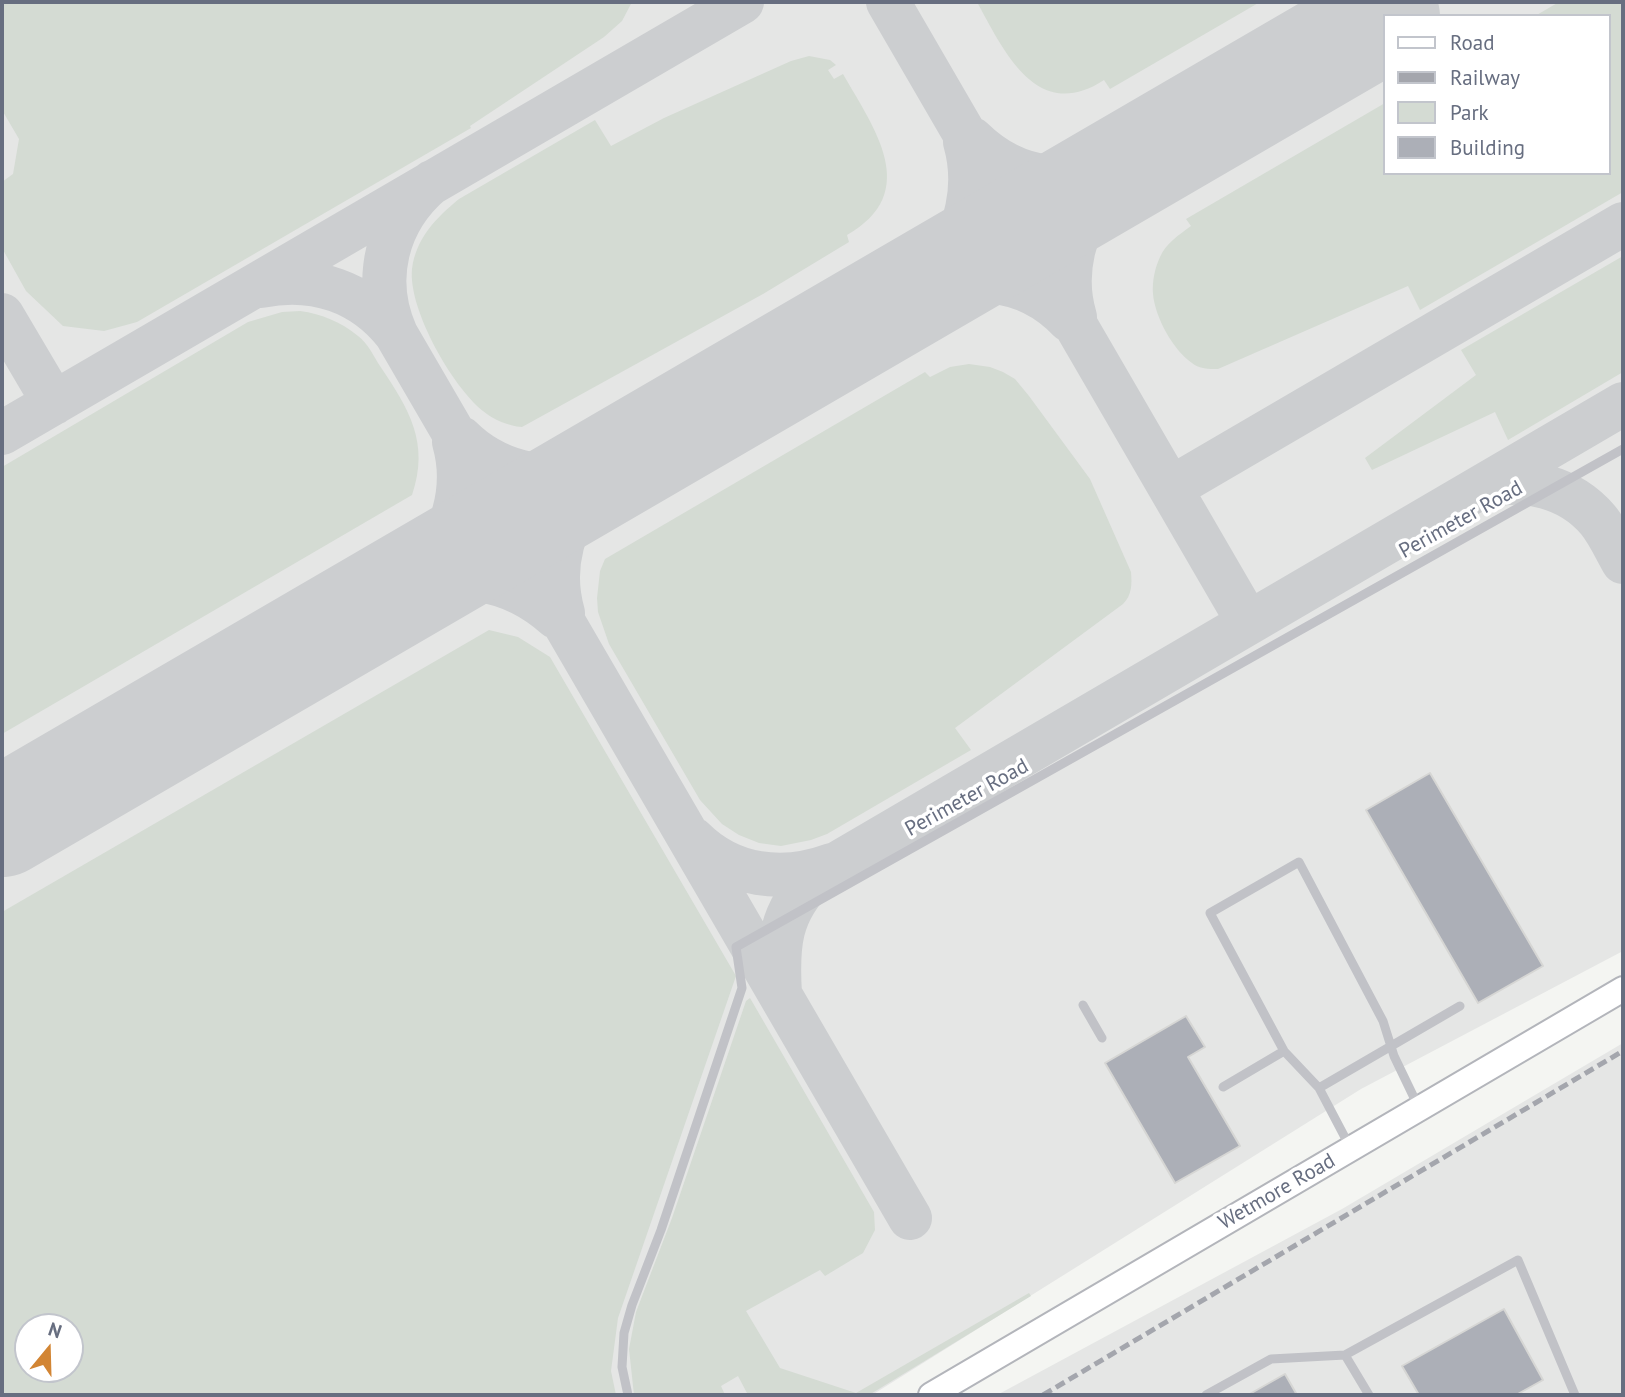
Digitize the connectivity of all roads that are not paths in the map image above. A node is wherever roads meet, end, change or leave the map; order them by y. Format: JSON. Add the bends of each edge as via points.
{"nodes":[{"id":1,"x":1623,"y":449,"type":"edge"},
{"id":2,"x":1623,"y":989,"type":"edge"},
{"id":3,"x":1083,"y":1005,"type":"dead end"},
{"id":4,"x":1460,"y":1006,"type":"dead end"},
{"id":5,"x":1102,"y":1038,"type":"dead end"},
{"id":6,"x":1391,"y":1045,"type":"junction"},
{"id":7,"x":1284,"y":1051,"type":"junction"},
{"id":8,"x":1223,"y":1087,"type":"dead end"},
{"id":9,"x":1319,"y":1087,"type":"junction"},
{"id":10,"x":1419,"y":1108,"type":"junction"},
{"id":11,"x":1351,"y":1149,"type":"junction"},
{"id":12,"x":1345,"y":1355,"type":"junction"},
{"id":13,"x":628,"y":1395,"type":"edge"},
{"id":14,"x":931,"y":1395,"type":"edge"},
{"id":15,"x":1206,"y":1395,"type":"edge"},
{"id":16,"x":1369,"y":1395,"type":"edge"},
{"id":17,"x":1575,"y":1395,"type":"edge"}],
"edges":[{"from":1,"to":13,"type":"lane","name":"Perimeter Road","via":[[736,947],[742,988],[624,1333],[622,1367]]},
{"from":2,"to":10,"type":"main road","name":"Wetmore Road"},
{"from":3,"to":5,"type":"lane"},
{"from":4,"to":6,"type":"lane"},
{"from":6,"to":7,"type":"lane","via":[[1383,1021],[1299,862],[1210,913]]},
{"from":6,"to":9,"type":"lane"},
{"from":6,"to":10,"type":"lane"},
{"from":7,"to":8,"type":"lane"},
{"from":7,"to":9,"type":"lane"},
{"from":9,"to":11,"type":"lane"},
{"from":10,"to":11,"type":"main road","name":"Wetmore Road"},
{"from":11,"to":14,"type":"main road","name":"Wetmore Road"},
{"from":12,"to":15,"type":"lane","via":[[1271,1359]]},
{"from":12,"to":16,"type":"lane"},
{"from":12,"to":17,"type":"lane","via":[[1518,1260]]}]}
